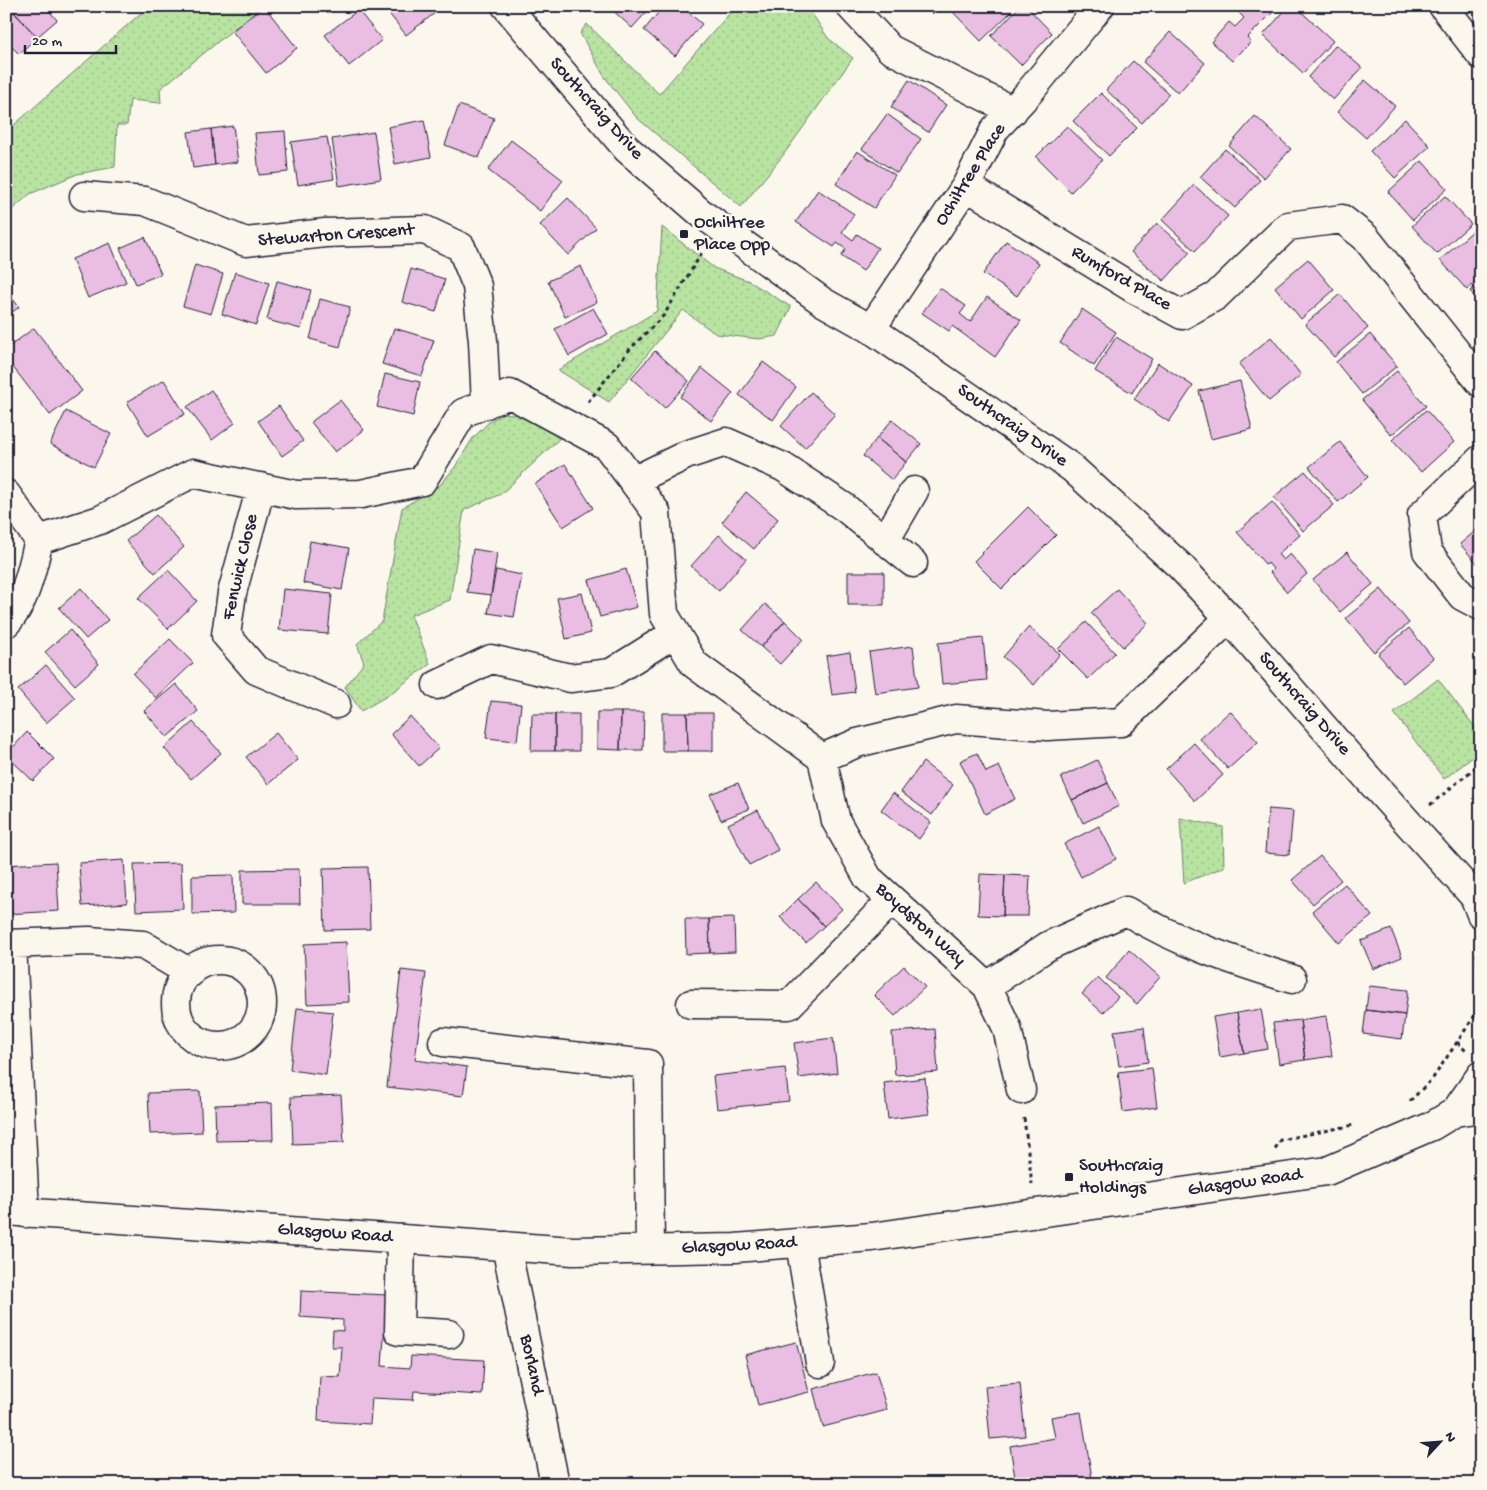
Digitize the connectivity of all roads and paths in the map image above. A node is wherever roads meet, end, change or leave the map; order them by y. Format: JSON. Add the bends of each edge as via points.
{"nodes":[{"id":1,"x":506,"y":6,"type":"edge"},
{"id":2,"x":850,"y":6,"type":"edge"},
{"id":3,"x":1100,"y":6,"type":"edge"},
{"id":4,"x":1444,"y":6,"type":"edge"},
{"id":5,"x":1481,"y":55,"type":"edge"},
{"id":6,"x":1013,"y":111,"type":"junction"},
{"id":7,"x":966,"y":186,"type":"junction"},
{"id":8,"x":84,"y":196,"type":"dead end"},
{"id":9,"x":719,"y":227,"type":"junction"},
{"id":10,"x":871,"y":328,"type":"junction"},
{"id":11,"x":1481,"y":383,"type":"edge"},
{"id":12,"x":486,"y":404,"type":"junction"},
{"id":13,"x":571,"y":427,"type":"junction"},
{"id":14,"x":1481,"y":459,"type":"edge"},
{"id":15,"x":633,"y":481,"type":"junction"},
{"id":16,"x":261,"y":487,"type":"junction"},
{"id":17,"x":914,"y":491,"type":"dead end"},
{"id":18,"x":6,"y":494,"type":"edge"},
{"id":19,"x":39,"y":540,"type":"junction"},
{"id":20,"x":885,"y":541,"type":"junction"},
{"id":21,"x":913,"y":563,"type":"dead end"},
{"id":22,"x":1481,"y":606,"type":"edge"},
{"id":23,"x":1229,"y":618,"type":"junction"},
{"id":24,"x":6,"y":623,"type":"edge"},
{"id":25,"x":675,"y":633,"type":"junction"},
{"id":26,"x":437,"y":685,"type":"dead end"},
{"id":27,"x":336,"y":704,"type":"dead end"},
{"id":28,"x":822,"y":758,"type":"junction"},
{"id":29,"x":1481,"y":763,"type":"edge"},
{"id":30,"x":1408,"y":823,"type":"junction"},
{"id":31,"x":892,"y":901,"type":"junction"},
{"id":32,"x":1478,"y":903,"type":"edge"},
{"id":33,"x":9,"y":944,"type":"edge"},
{"id":34,"x":1481,"y":950,"type":"edge"},
{"id":35,"x":190,"y":973,"type":"dead end"},
{"id":36,"x":1292,"y":979,"type":"dead end"},
{"id":37,"x":987,"y":986,"type":"junction"},
{"id":38,"x":691,"y":1004,"type":"dead end"},
{"id":39,"x":443,"y":1042,"type":"dead end"},
{"id":40,"x":1481,"y":1075,"type":"edge"},
{"id":41,"x":1021,"y":1090,"type":"joint"},
{"id":42,"x":1405,"y":1106,"type":"dead end"},
{"id":43,"x":1468,"y":1110,"type":"edge"},
{"id":44,"x":1362,"y":1122,"type":"dead end"},
{"id":45,"x":1255,"y":1181,"type":"junction"},
{"id":46,"x":15,"y":1212,"type":"edge"},
{"id":47,"x":1035,"y":1214,"type":"junction"},
{"id":48,"x":401,"y":1239,"type":"junction"},
{"id":49,"x":800,"y":1243,"type":"junction"},
{"id":50,"x":506,"y":1246,"type":"junction"},
{"id":51,"x":650,"y":1249,"type":"junction"},
{"id":52,"x":449,"y":1334,"type":"dead end"},
{"id":53,"x":820,"y":1363,"type":"dead end"},
{"id":54,"x":555,"y":1484,"type":"edge"}],
"edges":[{"from":1,"to":9,"type":"street","name":"Southcraig Drive","via":[[627,149]]},
{"from":2,"to":6,"type":"street","via":[[890,49]]},
{"from":3,"to":6,"type":"street","name":"Ochiltree Place"},
{"from":4,"to":5,"type":"street"},
{"from":6,"to":7,"type":"street","name":"Ochiltree Place","via":[[995,129]]},
{"from":7,"to":10,"type":"street","name":"Ochiltree Place"},
{"from":7,"to":11,"type":"street","name":"Rumford Place","via":[[1182,315],[1216,296],[1288,226],[1342,219],[1365,237]]},
{"from":8,"to":12,"type":"street","name":"Stewarton Crescent","via":[[144,201],[246,242],[325,233],[425,230],[460,247],[477,286]]},
{"from":9,"to":10,"type":"street","name":"Southcraig Drive","via":[[823,302]]},
{"from":9,"to":13,"type":"path","via":[[664,315],[630,349]]},
{"from":10,"to":23,"type":"street","name":"Southcraig Drive","via":[[1072,468],[1180,566]]},
{"from":12,"to":13,"type":"street","via":[[510,394]]},
{"from":12,"to":16,"type":"street","via":[[463,413],[422,481],[361,494],[296,494]]},
{"from":13,"to":15,"type":"street","via":[[607,446]]},
{"from":14,"to":22,"type":"street","via":[[1422,515],[1427,550],[1462,596]]},
{"from":15,"to":20,"type":"street","via":[[686,456],[726,442],[783,467],[844,507]]},
{"from":15,"to":25,"type":"street","via":[[656,512],[664,614]]},
{"from":16,"to":19,"type":"street","via":[[193,473],[100,520]]},
{"from":16,"to":27,"type":"street","name":"Fenwick Close","via":[[232,593],[226,635],[256,670]]},
{"from":17,"to":20,"type":"street"},
{"from":18,"to":19,"type":"street"},
{"from":19,"to":24,"type":"street","via":[[31,572],[13,616]]},
{"from":20,"to":21,"type":"street"},
{"from":23,"to":28,"type":"street","via":[[1121,722],[1046,726],[956,719],[857,743]]},
{"from":23,"to":30,"type":"street","name":"Southcraig Drive"},
{"from":25,"to":26,"type":"street","via":[[611,673],[570,678],[491,659]]},
{"from":25,"to":28,"type":"street","via":[[694,664]]},
{"from":28,"to":31,"type":"street","name":"Boydston Way","via":[[836,821],[868,878]]},
{"from":29,"to":30,"type":"path"},
{"from":30,"to":32,"type":"street","name":"Southcraig Drive"},
{"from":31,"to":37,"type":"street","name":"Boydston Way"},
{"from":31,"to":38,"type":"street","via":[[789,1005]]},
{"from":33,"to":35,"type":"street","via":[[89,941],[142,945]]},
{"from":33,"to":46,"type":"street"},
{"from":34,"to":42,"type":"path","via":[[1477,952],[1480,1008],[1433,1078]]},
{"from":36,"to":37,"type":"street","via":[[1216,956],[1162,933],[1126,911],[1048,946]]},
{"from":37,"to":41,"type":"street","name":"Boydston Way","via":[[1007,1028]]},
{"from":39,"to":51,"type":"street","via":[[648,1064]]},
{"from":40,"to":43,"type":"street","name":"Glasgow Road"},
{"from":41,"to":47,"type":"path"},
{"from":43,"to":45,"type":"street","name":"Glasgow Road","via":[[1327,1171]]},
{"from":44,"to":45,"type":"path","via":[[1280,1140]]},
{"from":45,"to":47,"type":"street","name":"Glasgow Road"},
{"from":46,"to":48,"type":"street","name":"Glasgow Road"},
{"from":47,"to":49,"type":"street","name":"Glasgow Road","via":[[872,1238]]},
{"from":48,"to":50,"type":"street","name":"Glasgow Road"},
{"from":48,"to":52,"type":"street","via":[[399,1331]]},
{"from":49,"to":51,"type":"street","name":"Glasgow Road"},
{"from":49,"to":53,"type":"street"},
{"from":50,"to":51,"type":"street","name":"Glasgow Road","via":[[573,1251]]},
{"from":50,"to":54,"type":"street","name":"Borland"}]}
